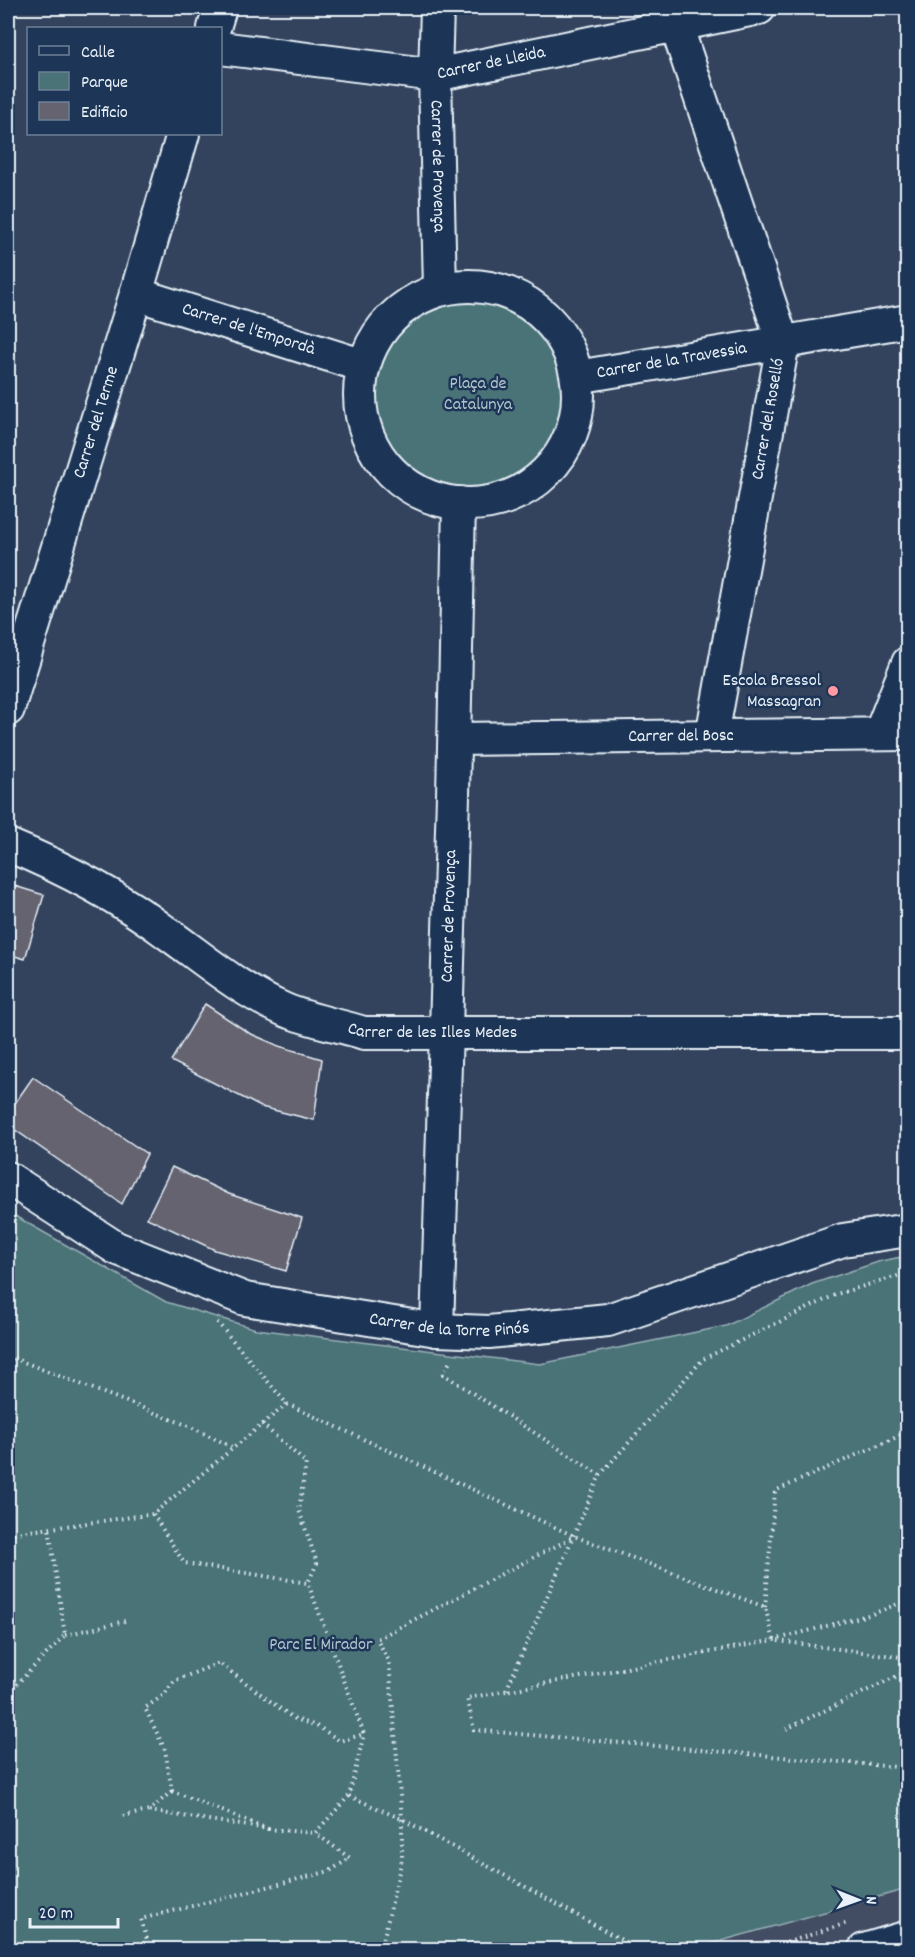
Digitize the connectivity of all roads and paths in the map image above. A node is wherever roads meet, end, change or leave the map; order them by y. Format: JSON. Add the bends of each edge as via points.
{"nodes":[{"id":1,"x":220,"y":8,"type":"edge"},
{"id":2,"x":437,"y":8,"type":"edge"},
{"id":3,"x":759,"y":8,"type":"edge"},
{"id":4,"x":677,"y":16,"type":"edge"},
{"id":5,"x":214,"y":27,"type":"edge"},
{"id":6,"x":222,"y":48,"type":"edge"},
{"id":7,"x":435,"y":75,"type":"junction"},
{"id":8,"x":183,"y":135,"type":"edge"},
{"id":9,"x":440,"y":288,"type":"junction"},
{"id":10,"x":136,"y":294,"type":"junction"},
{"id":11,"x":908,"y":321,"type":"edge"},
{"id":12,"x":783,"y":343,"type":"junction"},
{"id":13,"x":361,"y":365,"type":"junction"},
{"id":14,"x":577,"y":377,"type":"junction"},
{"id":15,"x":459,"y":503,"type":"junction"},
{"id":16,"x":908,"y":663,"type":"edge"},
{"id":17,"x":8,"y":709,"type":"edge"},
{"id":18,"x":894,"y":734,"type":"edge"},
{"id":19,"x":712,"y":736,"type":"junction"},
{"id":20,"x":455,"y":739,"type":"junction"},
{"id":21,"x":8,"y":845,"type":"edge"},
{"id":22,"x":446,"y":1033,"type":"junction"},
{"id":23,"x":908,"y":1033,"type":"edge"},
{"id":24,"x":8,"y":1178,"type":"edge"},
{"id":25,"x":908,"y":1230,"type":"edge"},
{"id":26,"x":908,"y":1273,"type":"edge"},
{"id":27,"x":213,"y":1316,"type":"dead end"},
{"id":28,"x":446,"y":1342,"type":"junction"},
{"id":29,"x":8,"y":1356,"type":"edge"},
{"id":30,"x":287,"y":1404,"type":"junction"},
{"id":31,"x":262,"y":1424,"type":"junction"},
{"id":32,"x":908,"y":1432,"type":"edge"},
{"id":33,"x":234,"y":1448,"type":"junction"},
{"id":34,"x":600,"y":1475,"type":"junction"},
{"id":35,"x":153,"y":1514,"type":"junction"},
{"id":36,"x":49,"y":1528,"type":"junction"},
{"id":37,"x":8,"y":1534,"type":"edge"},
{"id":38,"x":574,"y":1536,"type":"junction"},
{"id":39,"x":308,"y":1583,"type":"junction"},
{"id":40,"x":908,"y":1600,"type":"edge"},
{"id":41,"x":765,"y":1607,"type":"junction"},
{"id":42,"x":124,"y":1621,"type":"dead end"},
{"id":43,"x":64,"y":1635,"type":"junction"},
{"id":44,"x":774,"y":1640,"type":"junction"},
{"id":45,"x":908,"y":1658,"type":"edge"},
{"id":46,"x":908,"y":1671,"type":"edge"},
{"id":47,"x":506,"y":1691,"type":"junction"},
{"id":48,"x":8,"y":1693,"type":"edge"},
{"id":49,"x":786,"y":1729,"type":"dead end"},
{"id":50,"x":364,"y":1734,"type":"junction"},
{"id":51,"x":908,"y":1768,"type":"edge"},
{"id":52,"x":172,"y":1791,"type":"junction"},
{"id":53,"x":349,"y":1796,"type":"junction"},
{"id":54,"x":149,"y":1811,"type":"junction"},
{"id":55,"x":123,"y":1816,"type":"dead end"},
{"id":56,"x":402,"y":1819,"type":"junction"},
{"id":57,"x":268,"y":1829,"type":"junction"},
{"id":58,"x":315,"y":1833,"type":"junction"},
{"id":59,"x":852,"y":1921,"type":"dead end"},
{"id":60,"x":908,"y":1937,"type":"edge"},
{"id":61,"x":150,"y":1950,"type":"edge"},
{"id":62,"x":381,"y":1950,"type":"edge"},
{"id":63,"x":640,"y":1950,"type":"edge"},
{"id":64,"x":764,"y":1950,"type":"edge"},
{"id":65,"x":864,"y":1950,"type":"edge"}],
"edges":[{"from":1,"to":5,"type":"street"},
{"from":2,"to":7,"type":"street","name":"Carrer de Provença"},
{"from":3,"to":4,"type":"street","name":"Carrer de Lleida"},
{"from":4,"to":7,"type":"street","name":"Carrer de Lleida"},
{"from":4,"to":12,"type":"street","name":"Carrer del Roselló"},
{"from":6,"to":7,"type":"street","name":"Carrer de Lleida"},
{"from":7,"to":9,"type":"street","name":"Carrer de Provença"},
{"from":8,"to":10,"type":"street","name":"Carrer del Terme"},
{"from":9,"to":13,"type":"street","via":[[420,296],[391,317]]},
{"from":9,"to":14,"type":"street","via":[[477,285],[501,289],[536,308],[558,331]]},
{"from":10,"to":13,"type":"street","name":"Carrer de l'Empordà"},
{"from":10,"to":17,"type":"street","name":"Carrer del Terme"},
{"from":11,"to":12,"type":"street","name":"Carrer de la Travessia"},
{"from":12,"to":14,"type":"street","name":"Carrer de la Travessia"},
{"from":12,"to":19,"type":"street","name":"Carrer del Roselló"},
{"from":13,"to":15,"type":"street","via":[[362,422],[376,455],[389,471],[418,493]]},
{"from":14,"to":15,"type":"street","via":[[576,418],[569,441],[546,474],[529,488],[493,503]]},
{"from":15,"to":20,"type":"street","name":"Carrer de Provença"},
{"from":16,"to":18,"type":"street"},
{"from":18,"to":19,"type":"street","name":"Carrer del Bosc"},
{"from":19,"to":20,"type":"street","name":"Carrer del Bosc"},
{"from":20,"to":22,"type":"street","name":"Carrer de Provença"},
{"from":21,"to":22,"type":"street","name":"Carrer de les Illes Medes","via":[[110,895],[225,977],[286,1010],[363,1032]]},
{"from":22,"to":23,"type":"street","name":"Carrer de les Illes Medes"},
{"from":22,"to":28,"type":"street","name":"Carrer de Provença"},
{"from":24,"to":28,"type":"street","name":"Carrer de la Torre Pinós","via":[[116,1248],[245,1299]]},
{"from":25,"to":28,"type":"street","name":"Carrer de la Torre Pinós","via":[[843,1240],[608,1320],[489,1332]]},
{"from":26,"to":34,"type":"path","via":[[837,1294],[703,1359]]},
{"from":27,"to":30,"type":"path"},
{"from":28,"to":34,"type":"path","via":[[443,1374]]},
{"from":29,"to":33,"type":"path","via":[[189,1426]]},
{"from":30,"to":31,"type":"path"},
{"from":30,"to":38,"type":"path"},
{"from":31,"to":33,"type":"path"},
{"from":31,"to":39,"type":"path","via":[[306,1463],[299,1510],[316,1563]]},
{"from":32,"to":41,"type":"path","via":[[775,1491]]},
{"from":33,"to":35,"type":"path"},
{"from":34,"to":38,"type":"path"},
{"from":35,"to":36,"type":"path"},
{"from":35,"to":39,"type":"path","via":[[184,1563]]},
{"from":36,"to":37,"type":"path"},
{"from":36,"to":43,"type":"path"},
{"from":38,"to":41,"type":"path"},
{"from":38,"to":47,"type":"path"},
{"from":38,"to":56,"type":"path","via":[[377,1639],[389,1661]]},
{"from":39,"to":50,"type":"path"},
{"from":40,"to":44,"type":"path","via":[[872,1614]]},
{"from":41,"to":44,"type":"path"},
{"from":42,"to":43,"type":"path"},
{"from":43,"to":48,"type":"path"},
{"from":44,"to":45,"type":"path"},
{"from":44,"to":47,"type":"path"},
{"from":46,"to":49,"type":"path"},
{"from":47,"to":51,"type":"path","via":[[467,1698],[474,1730]]},
{"from":50,"to":52,"type":"path","via":[[340,1741],[319,1727],[293,1718],[219,1663],[174,1681],[164,1695],[145,1708],[165,1750]]},
{"from":50,"to":53,"type":"path"},
{"from":52,"to":54,"type":"path"},
{"from":52,"to":57,"type":"path"},
{"from":53,"to":56,"type":"path"},
{"from":53,"to":58,"type":"path"},
{"from":54,"to":55,"type":"path"},
{"from":54,"to":57,"type":"path"},
{"from":56,"to":62,"type":"path","via":[[402,1859]]},
{"from":56,"to":63,"type":"path"},
{"from":57,"to":58,"type":"path"},
{"from":58,"to":61,"type":"path","via":[[350,1858],[330,1871],[141,1919]]},
{"from":59,"to":64,"type":"path"},
{"from":60,"to":65,"type":"street"}]}
